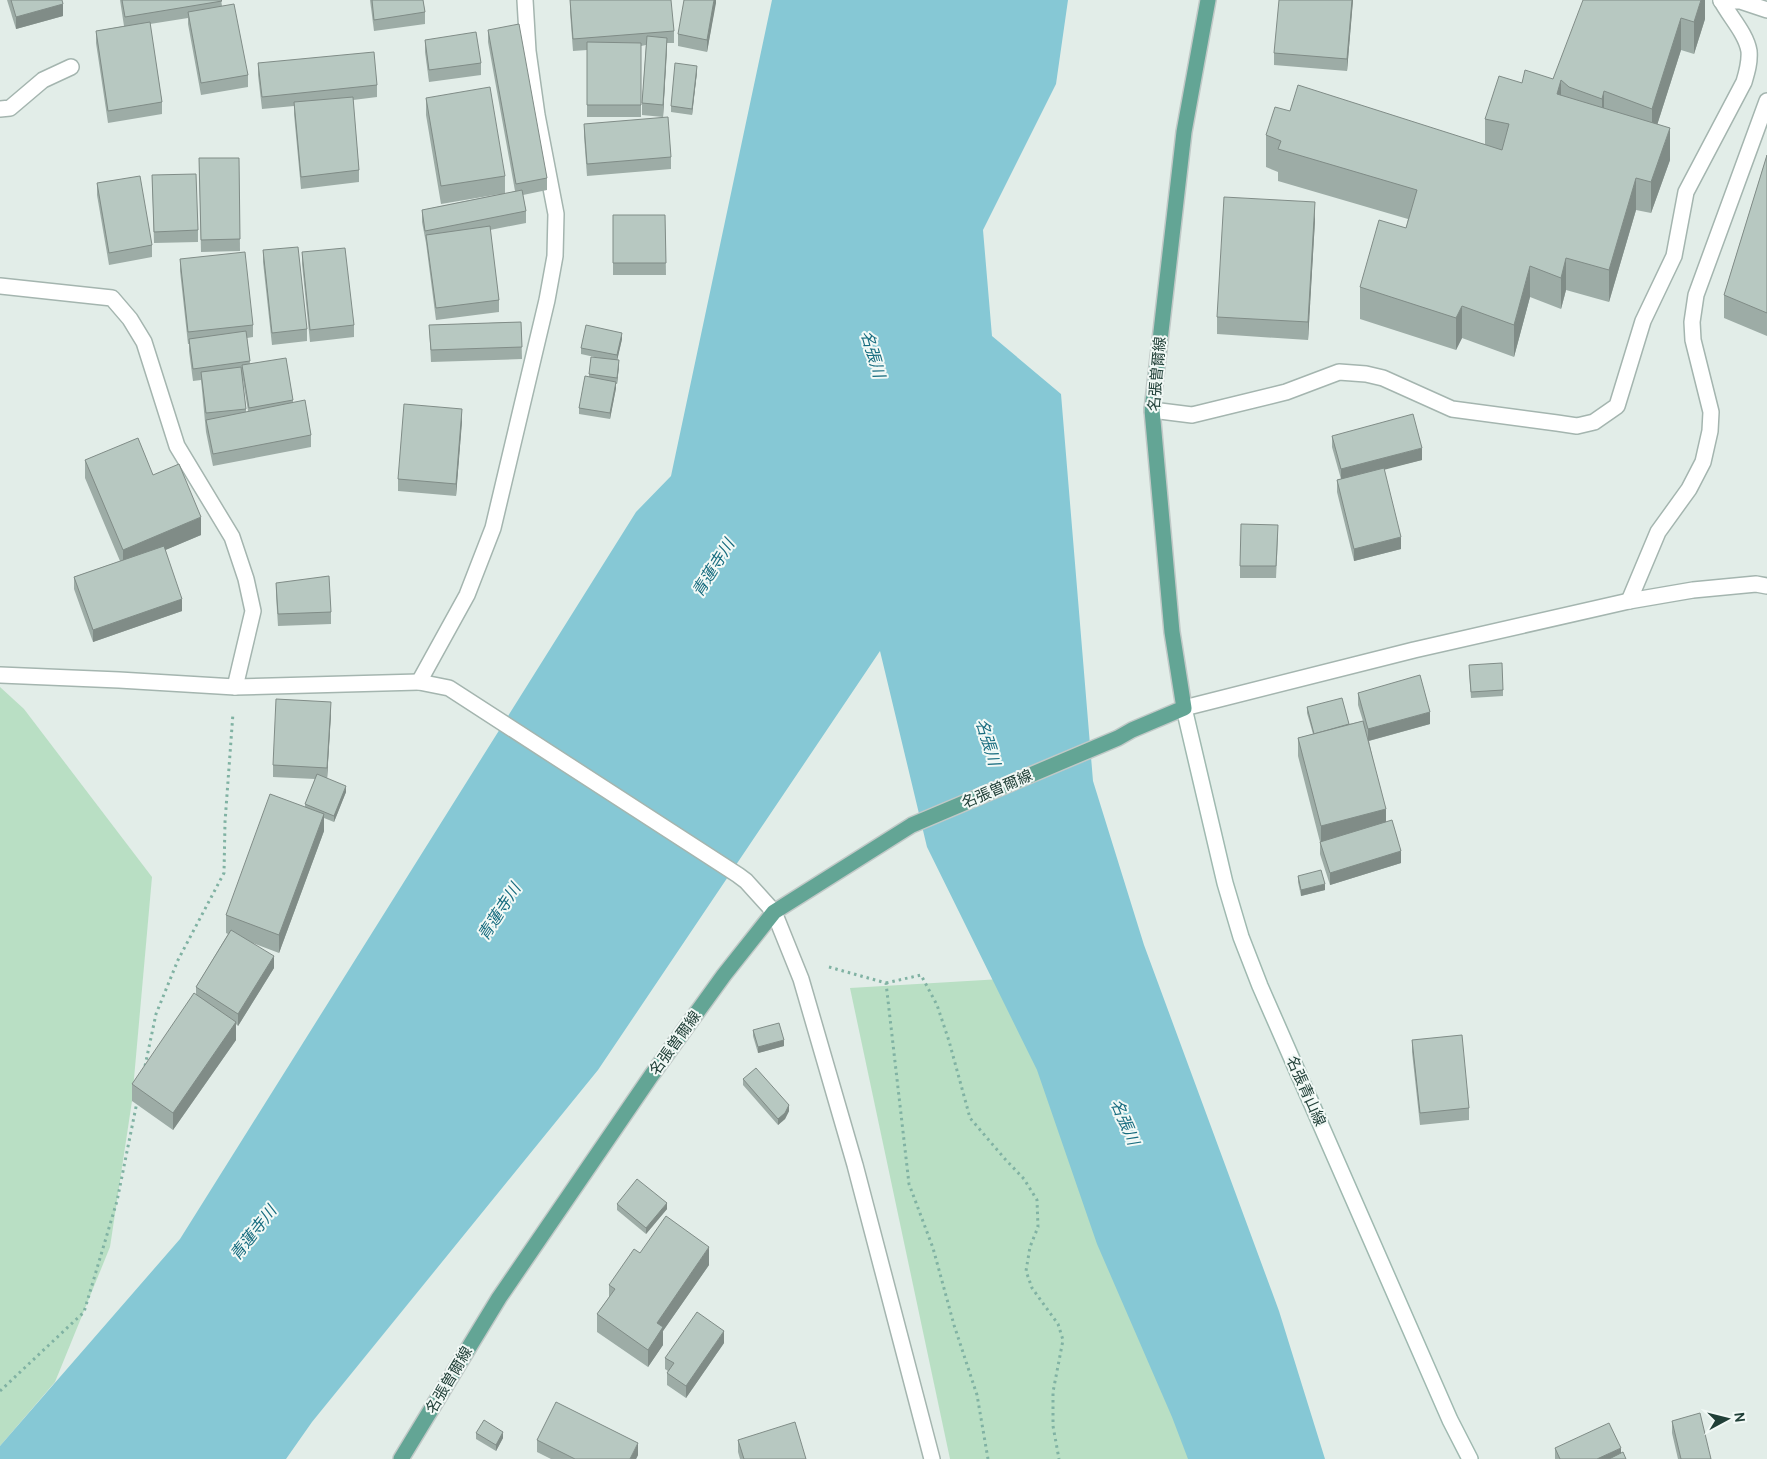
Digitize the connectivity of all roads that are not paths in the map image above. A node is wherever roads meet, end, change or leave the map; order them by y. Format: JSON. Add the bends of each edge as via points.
{"nodes":[{"id":1,"x":525,"y":0,"type":"edge"},
{"id":2,"x":1208,"y":0,"type":"edge"},
{"id":3,"x":1721,"y":0,"type":"edge"},
{"id":4,"x":1767,"y":10,"type":"edge"},
{"id":5,"x":71,"y":67,"type":"dead end"},
{"id":6,"x":1767,"y":101,"type":"edge"},
{"id":7,"x":0,"y":109,"type":"edge"},
{"id":8,"x":0,"y":286,"type":"edge"},
{"id":9,"x":1152,"y":410,"type":"junction"},
{"id":10,"x":1767,"y":586,"type":"edge"},
{"id":11,"x":1629,"y":601,"type":"junction"},
{"id":12,"x":0,"y":675,"type":"edge"},
{"id":13,"x":419,"y":682,"type":"junction"},
{"id":14,"x":235,"y":688,"type":"junction"},
{"id":15,"x":1184,"y":708,"type":"junction"},
{"id":16,"x":774,"y":912,"type":"junction"},
{"id":17,"x":401,"y":1459,"type":"edge"},
{"id":18,"x":932,"y":1459,"type":"edge"},
{"id":19,"x":1470,"y":1459,"type":"edge"}],
"edges":[{"from":1,"to":13,"type":"street","via":[[537,115],[556,214],[555,256],[493,528],[467,594]]},
{"from":2,"to":9,"type":"main road","name":"名張曽爾線","via":[[1184,132]]},
{"from":3,"to":4,"type":"street","via":[[1740,1]]},
{"from":3,"to":9,"type":"street","via":[[1744,38],[1749,50],[1749,64],[1744,82],[1686,192],[1674,256],[1643,320],[1617,406],[1594,422],[1577,426],[1452,409],[1382,378],[1339,372],[1286,392],[1192,415]]},
{"from":5,"to":7,"type":"street","via":[[43,80],[10,108]]},
{"from":6,"to":11,"type":"street","via":[[1696,295],[1693,340],[1711,412],[1703,462],[1689,489],[1658,532]]},
{"from":8,"to":14,"type":"street","via":[[112,298],[144,342],[177,446],[232,536],[246,579],[253,611]]},
{"from":9,"to":15,"type":"main road","name":"名張曽爾線","via":[[1171,623]]},
{"from":10,"to":11,"type":"street","via":[[1756,584],[1693,590]]},
{"from":11,"to":15,"type":"street","via":[[1414,650]]},
{"from":12,"to":14,"type":"street"},
{"from":13,"to":14,"type":"street"},
{"from":13,"to":16,"type":"street","via":[[449,688],[738,875]]},
{"from":15,"to":16,"type":"main road","name":"名張曽爾線","via":[[912,825]]},
{"from":15,"to":19,"type":"street","name":"名張青山線","via":[[1241,937],[1450,1420]]},
{"from":16,"to":17,"type":"main road","name":"名張曽爾線","via":[[651,1076],[499,1298]]},
{"from":16,"to":18,"type":"street","via":[[809,1006],[860,1184]]}]}
